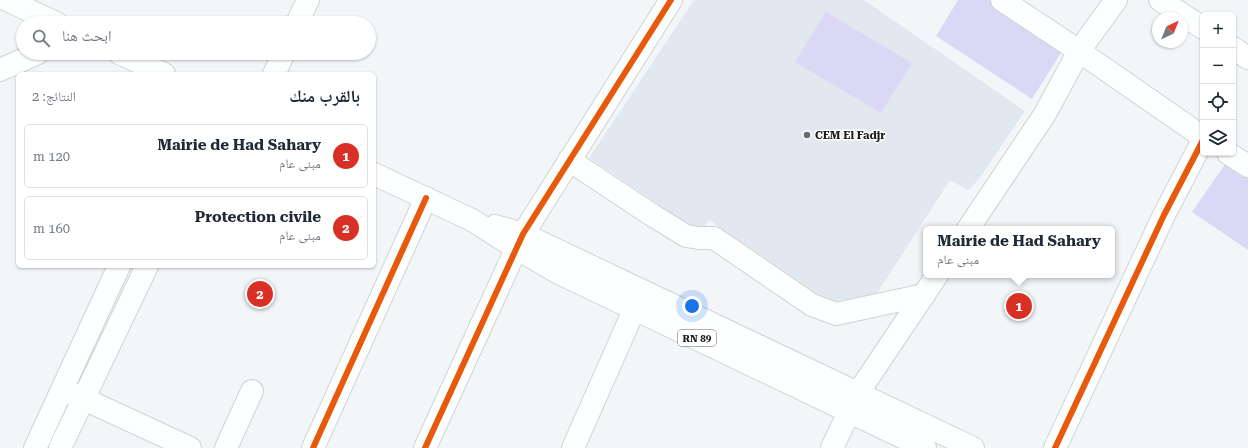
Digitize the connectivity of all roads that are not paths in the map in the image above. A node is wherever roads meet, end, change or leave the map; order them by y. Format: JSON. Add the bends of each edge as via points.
{"nodes":[{"id":1,"x":7,"y":0,"type":"edge"},
{"id":2,"x":308,"y":0,"type":"edge"},
{"id":3,"x":671,"y":0,"type":"edge"},
{"id":4,"x":1002,"y":0,"type":"edge"},
{"id":5,"x":1116,"y":0,"type":"edge"},
{"id":6,"x":1160,"y":0,"type":"edge"},
{"id":7,"x":41,"y":16,"type":"edge"},
{"id":8,"x":301,"y":16,"type":"edge"},
{"id":9,"x":1200,"y":26,"type":"edge"},
{"id":10,"x":1236,"y":50,"type":"edge"},
{"id":11,"x":1079,"y":51,"type":"junction"},
{"id":12,"x":1248,"y":58,"type":"edge"},
{"id":13,"x":22,"y":60,"type":"edge"},
{"id":14,"x":134,"y":60,"type":"edge"},
{"id":15,"x":281,"y":60,"type":"edge"},
{"id":16,"x":0,"y":70,"type":"edge"},
{"id":17,"x":160,"y":72,"type":"edge"},
{"id":18,"x":275,"y":72,"type":"edge"},
{"id":19,"x":1200,"y":136,"type":"edge"},
{"id":20,"x":1200,"y":144,"type":"edge"},
{"id":21,"x":1233,"y":156,"type":"edge"},
{"id":22,"x":570,"y":160,"type":"junction"},
{"id":23,"x":1248,"y":166,"type":"edge"},
{"id":24,"x":376,"y":175,"type":"edge"},
{"id":25,"x":426,"y":198,"type":"junction"},
{"id":26,"x":970,"y":226,"type":"edge"},
{"id":27,"x":519,"y":241,"type":"junction"},
{"id":28,"x":118,"y":268,"type":"edge"},
{"id":29,"x":146,"y":268,"type":"edge"},
{"id":30,"x":935,"y":278,"type":"edge"},
{"id":31,"x":924,"y":294,"type":"junction"},
{"id":32,"x":639,"y":300,"type":"junction"},
{"id":33,"x":62,"y":389,"type":"junction"},
{"id":34,"x":252,"y":392,"type":"dead end"},
{"id":35,"x":84,"y":398,"type":"junction"},
{"id":36,"x":853,"y":402,"type":"junction"},
{"id":37,"x":35,"y":448,"type":"edge"},
{"id":38,"x":60,"y":448,"type":"edge"},
{"id":39,"x":190,"y":448,"type":"edge"},
{"id":40,"x":226,"y":448,"type":"edge"},
{"id":41,"x":314,"y":448,"type":"edge"},
{"id":42,"x":425,"y":448,"type":"edge"},
{"id":43,"x":573,"y":448,"type":"edge"},
{"id":44,"x":832,"y":448,"type":"edge"},
{"id":45,"x":925,"y":448,"type":"edge"},
{"id":46,"x":973,"y":448,"type":"edge"},
{"id":47,"x":1055,"y":448,"type":"edge"}],
"edges":[{"from":1,"to":7,"type":"street"},
{"from":2,"to":8,"type":"street"},
{"from":3,"to":22,"type":"street"},
{"from":4,"to":11,"type":"street"},
{"from":5,"to":11,"type":"street"},
{"from":6,"to":9,"type":"street"},
{"from":10,"to":12,"type":"street"},
{"from":11,"to":19,"type":"street"},
{"from":11,"to":26,"type":"street","via":[[1045,114]]},
{"from":13,"to":16,"type":"street"},
{"from":14,"to":17,"type":"street"},
{"from":15,"to":18,"type":"street"},
{"from":20,"to":47,"type":"street","via":[[1164,214]]},
{"from":21,"to":23,"type":"street"},
{"from":22,"to":27,"type":"street"},
{"from":22,"to":31,"type":"street","via":[[686,236],[714,238],[812,305],[836,314]]},
{"from":24,"to":25,"type":"street","number":"RN 89"},
{"from":25,"to":27,"type":"street","number":"RN 89"},
{"from":25,"to":41,"type":"street"},
{"from":27,"to":32,"type":"street","number":"RN 89","via":[[557,272]]},
{"from":27,"to":42,"type":"street"},
{"from":28,"to":33,"type":"street"},
{"from":29,"to":35,"type":"street"},
{"from":30,"to":31,"type":"street"},
{"from":31,"to":36,"type":"street"},
{"from":32,"to":36,"type":"street","number":"RN 89"},
{"from":32,"to":43,"type":"street"},
{"from":33,"to":35,"type":"street"},
{"from":33,"to":37,"type":"street"},
{"from":34,"to":40,"type":"street"},
{"from":35,"to":38,"type":"street"},
{"from":35,"to":39,"type":"street"},
{"from":36,"to":44,"type":"street"},
{"from":36,"to":45,"type":"street","number":"RN 89"},
{"from":36,"to":46,"type":"street"}]}
